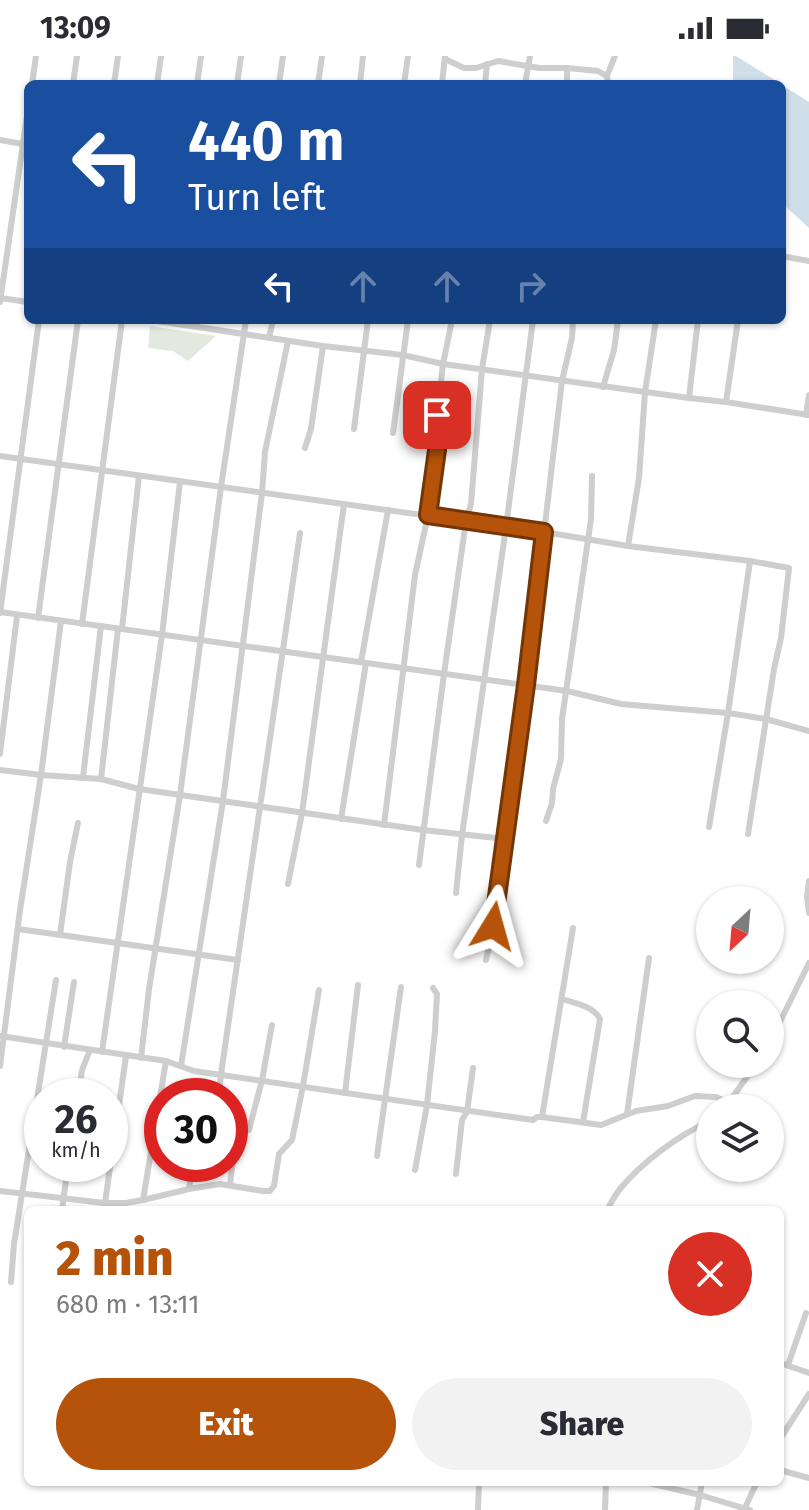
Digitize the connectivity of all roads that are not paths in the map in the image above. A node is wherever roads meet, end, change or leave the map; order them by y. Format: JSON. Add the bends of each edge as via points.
{"nodes":[{"id":1,"x":36,"y":56,"type":"edge"},
{"id":2,"x":77,"y":56,"type":"edge"},
{"id":3,"x":118,"y":56,"type":"edge"},
{"id":4,"x":161,"y":56,"type":"edge"},
{"id":5,"x":201,"y":56,"type":"edge"},
{"id":6,"x":241,"y":56,"type":"edge"},
{"id":7,"x":283,"y":56,"type":"edge"},
{"id":8,"x":322,"y":56,"type":"edge"},
{"id":9,"x":363,"y":56,"type":"edge"},
{"id":10,"x":408,"y":56,"type":"edge"},
{"id":11,"x":530,"y":56,"type":"edge"},
{"id":12,"x":615,"y":56,"type":"edge"},
{"id":13,"x":445,"y":57,"type":"edge"},
{"id":14,"x":487,"y":64,"type":"junction"},
{"id":15,"x":528,"y":65,"type":"junction"},
{"id":16,"x":567,"y":68,"type":"junction"},
{"id":17,"x":33,"y":80,"type":"edge"},
{"id":18,"x":74,"y":80,"type":"edge"},
{"id":19,"x":115,"y":80,"type":"edge"},
{"id":20,"x":158,"y":80,"type":"edge"},
{"id":21,"x":198,"y":80,"type":"edge"},
{"id":22,"x":238,"y":80,"type":"edge"},
{"id":23,"x":280,"y":80,"type":"edge"},
{"id":24,"x":319,"y":80,"type":"edge"},
{"id":25,"x":360,"y":80,"type":"edge"},
{"id":26,"x":405,"y":80,"type":"edge"},
{"id":27,"x":442,"y":80,"type":"edge"},
{"id":28,"x":485,"y":80,"type":"edge"},
{"id":29,"x":526,"y":80,"type":"edge"},
{"id":30,"x":567,"y":80,"type":"edge"},
{"id":31,"x":607,"y":80,"type":"edge"},
{"id":32,"x":0,"y":140,"type":"edge"},
{"id":33,"x":24,"y":145,"type":"edge"},
{"id":34,"x":24,"y":151,"type":"edge"},
{"id":35,"x":786,"y":257,"type":"edge"},
{"id":36,"x":809,"y":261,"type":"edge"},
{"id":37,"x":0,"y":299,"type":"edge"},
{"id":38,"x":24,"y":302,"type":"edge"},
{"id":39,"x":38,"y":324,"type":"edge"},
{"id":40,"x":77,"y":324,"type":"edge"},
{"id":41,"x":121,"y":324,"type":"edge"},
{"id":42,"x":203,"y":324,"type":"edge"},
{"id":43,"x":245,"y":324,"type":"edge"},
{"id":44,"x":272,"y":324,"type":"edge"},
{"id":45,"x":367,"y":324,"type":"edge"},
{"id":46,"x":407,"y":324,"type":"edge"},
{"id":47,"x":451,"y":324,"type":"edge"},
{"id":48,"x":489,"y":324,"type":"edge"},
{"id":49,"x":532,"y":324,"type":"edge"},
{"id":50,"x":573,"y":324,"type":"edge"},
{"id":51,"x":617,"y":324,"type":"edge"},
{"id":52,"x":655,"y":324,"type":"edge"},
{"id":53,"x":698,"y":324,"type":"edge"},
{"id":54,"x":737,"y":324,"type":"edge"},
{"id":55,"x":244,"y":334,"type":"junction"},
{"id":56,"x":269,"y":338,"type":"junction"},
{"id":57,"x":288,"y":341,"type":"junction"},
{"id":58,"x":323,"y":346,"type":"junction"},
{"id":59,"x":363,"y":350,"type":"junction"},
{"id":60,"x":403,"y":355,"type":"junction"},
{"id":61,"x":443,"y":364,"type":"junction"},
{"id":62,"x":482,"y":369,"type":"junction"},
{"id":63,"x":526,"y":376,"type":"junction"},
{"id":64,"x":562,"y":381,"type":"junction"},
{"id":65,"x":603,"y":387,"type":"junction"},
{"id":66,"x":645,"y":392,"type":"junction"},
{"id":67,"x":809,"y":395,"type":"edge"},
{"id":68,"x":689,"y":398,"type":"junction"},
{"id":69,"x":726,"y":402,"type":"junction"},
{"id":70,"x":808,"y":415,"type":"edge"},
{"id":71,"x":354,"y":429,"type":"dead end"},
{"id":72,"x":393,"y":433,"type":"dead end"},
{"id":73,"x":305,"y":448,"type":"dead end"},
{"id":74,"x":0,"y":456,"type":"edge"},
{"id":75,"x":21,"y":459,"type":"junction"},
{"id":76,"x":58,"y":465,"type":"junction"},
{"id":77,"x":102,"y":471,"type":"junction"},
{"id":78,"x":139,"y":476,"type":"junction"},
{"id":79,"x":592,"y":476,"type":"dead end"},
{"id":80,"x":180,"y":482,"type":"junction"},
{"id":81,"x":221,"y":487,"type":"junction"},
{"id":82,"x":262,"y":493,"type":"junction"},
{"id":83,"x":344,"y":504,"type":"junction"},
{"id":84,"x":388,"y":510,"type":"junction"},
{"id":85,"x":428,"y":515,"type":"junction"},
{"id":86,"x":466,"y":521,"type":"junction"},
{"id":87,"x":506,"y":527,"type":"junction"},
{"id":88,"x":544,"y":532,"type":"junction"},
{"id":89,"x":300,"y":533,"type":"dead end"},
{"id":90,"x":587,"y":539,"type":"junction"},
{"id":91,"x":628,"y":546,"type":"junction"},
{"id":92,"x":750,"y":561,"type":"junction"},
{"id":93,"x":0,"y":612,"type":"edge"},
{"id":94,"x":17,"y":616,"type":"junction"},
{"id":95,"x":38,"y":618,"type":"junction"},
{"id":96,"x":61,"y":621,"type":"junction"},
{"id":97,"x":82,"y":624,"type":"junction"},
{"id":98,"x":101,"y":626,"type":"junction"},
{"id":99,"x":120,"y":629,"type":"junction"},
{"id":100,"x":162,"y":635,"type":"junction"},
{"id":101,"x":200,"y":640,"type":"junction"},
{"id":102,"x":242,"y":646,"type":"junction"},
{"id":103,"x":283,"y":652,"type":"junction"},
{"id":104,"x":324,"y":657,"type":"junction"},
{"id":105,"x":364,"y":663,"type":"junction"},
{"id":106,"x":404,"y":669,"type":"junction"},
{"id":107,"x":444,"y":674,"type":"junction"},
{"id":108,"x":483,"y":679,"type":"junction"},
{"id":109,"x":526,"y":685,"type":"junction"},
{"id":110,"x":567,"y":691,"type":"junction"},
{"id":111,"x":728,"y":713,"type":"junction"},
{"id":112,"x":766,"y":719,"type":"junction"},
{"id":113,"x":809,"y":731,"type":"edge"},
{"id":114,"x":0,"y":754,"type":"edge"},
{"id":115,"x":0,"y":770,"type":"edge"},
{"id":116,"x":41,"y":775,"type":"junction"},
{"id":117,"x":83,"y":777,"type":"junction"},
{"id":118,"x":101,"y":779,"type":"junction"},
{"id":119,"x":139,"y":789,"type":"junction"},
{"id":120,"x":180,"y":795,"type":"junction"},
{"id":121,"x":223,"y":801,"type":"junction"},
{"id":122,"x":261,"y":807,"type":"junction"},
{"id":123,"x":302,"y":813,"type":"junction"},
{"id":124,"x":341,"y":819,"type":"junction"},
{"id":125,"x":546,"y":821,"type":"dead end"},
{"id":126,"x":78,"y":823,"type":"dead end"},
{"id":127,"x":384,"y":825,"type":"junction"},
{"id":128,"x":709,"y":827,"type":"dead end"},
{"id":129,"x":423,"y":830,"type":"junction"},
{"id":130,"x":748,"y":834,"type":"dead end"},
{"id":131,"x":462,"y":835,"type":"junction"},
{"id":132,"x":505,"y":839,"type":"junction"},
{"id":133,"x":419,"y":865,"type":"dead end"},
{"id":134,"x":809,"y":881,"type":"edge"},
{"id":135,"x":288,"y":884,"type":"dead end"},
{"id":136,"x":456,"y":893,"type":"dead end"},
{"id":137,"x":809,"y":913,"type":"edge"},
{"id":138,"x":573,"y":928,"type":"dead end"},
{"id":139,"x":18,"y":929,"type":"junction"},
{"id":140,"x":60,"y":935,"type":"junction"},
{"id":141,"x":118,"y":944,"type":"junction"},
{"id":142,"x":156,"y":949,"type":"junction"},
{"id":143,"x":199,"y":955,"type":"junction"},
{"id":144,"x":649,"y":958,"type":"dead end"},
{"id":145,"x":238,"y":960,"type":"junction"},
{"id":146,"x":486,"y":960,"type":"dead end"},
{"id":147,"x":809,"y":963,"type":"edge"},
{"id":148,"x":56,"y":980,"type":"dead end"},
{"id":149,"x":74,"y":982,"type":"dead end"},
{"id":150,"x":358,"y":985,"type":"dead end"},
{"id":151,"x":401,"y":987,"type":"dead end"},
{"id":152,"x":433,"y":988,"type":"dead end"},
{"id":153,"x":319,"y":990,"type":"dead end"},
{"id":154,"x":562,"y":999,"type":"junction"},
{"id":155,"x":784,"y":1014,"type":"edge"},
{"id":156,"x":272,"y":1025,"type":"dead end"},
{"id":157,"x":2,"y":1037,"type":"edge"},
{"id":158,"x":45,"y":1044,"type":"junction"},
{"id":159,"x":64,"y":1047,"type":"junction"},
{"id":160,"x":90,"y":1050,"type":"junction"},
{"id":161,"x":102,"y":1052,"type":"junction"},
{"id":162,"x":126,"y":1056,"type":"junction"},
{"id":163,"x":141,"y":1058,"type":"junction"},
{"id":164,"x":166,"y":1061,"type":"junction"},
{"id":165,"x":0,"y":1066,"type":"edge"},
{"id":166,"x":181,"y":1066,"type":"junction"},
{"id":167,"x":473,"y":1068,"type":"dead end"},
{"id":168,"x":221,"y":1074,"type":"junction"},
{"id":169,"x":81,"y":1078,"type":"edge"},
{"id":170,"x":221,"y":1078,"type":"edge"},
{"id":171,"x":262,"y":1080,"type":"junction"},
{"id":172,"x":303,"y":1086,"type":"junction"},
{"id":173,"x":345,"y":1093,"type":"junction"},
{"id":174,"x":696,"y":1096,"type":"edge"},
{"id":175,"x":385,"y":1098,"type":"junction"},
{"id":176,"x":427,"y":1105,"type":"junction"},
{"id":177,"x":467,"y":1112,"type":"junction"},
{"id":178,"x":627,"y":1114,"type":"junction"},
{"id":179,"x":542,"y":1117,"type":"junction"},
{"id":180,"x":583,"y":1122,"type":"junction"},
{"id":181,"x":696,"y":1127,"type":"edge"},
{"id":182,"x":249,"y":1130,"type":"dead end"},
{"id":183,"x":377,"y":1156,"type":"dead end"},
{"id":184,"x":415,"y":1170,"type":"dead end"},
{"id":185,"x":456,"y":1174,"type":"dead end"},
{"id":186,"x":65,"y":1182,"type":"edge"},
{"id":187,"x":190,"y":1182,"type":"edge"},
{"id":188,"x":230,"y":1182,"type":"edge"},
{"id":189,"x":230,"y":1185,"type":"junction"},
{"id":190,"x":189,"y":1189,"type":"junction"},
{"id":191,"x":0,"y":1191,"type":"edge"},
{"id":192,"x":22,"y":1194,"type":"junction"},
{"id":193,"x":63,"y":1197,"type":"junction"},
{"id":194,"x":143,"y":1200,"type":"junction"},
{"id":195,"x":101,"y":1205,"type":"edge"},
{"id":196,"x":62,"y":1206,"type":"edge"},
{"id":197,"x":609,"y":1206,"type":"edge"},
{"id":198,"x":11,"y":1282,"type":"dead end"},
{"id":199,"x":806,"y":1313,"type":"dead end"},
{"id":200,"x":784,"y":1364,"type":"edge"},
{"id":201,"x":809,"y":1373,"type":"edge"},
{"id":202,"x":809,"y":1394,"type":"edge"},
{"id":203,"x":784,"y":1433,"type":"edge"},
{"id":204,"x":784,"y":1471,"type":"edge"},
{"id":205,"x":809,"y":1478,"type":"edge"},
{"id":206,"x":479,"y":1486,"type":"edge"},
{"id":207,"x":606,"y":1486,"type":"edge"},
{"id":208,"x":662,"y":1486,"type":"edge"},
{"id":209,"x":701,"y":1486,"type":"edge"},
{"id":210,"x":756,"y":1486,"type":"edge"},
{"id":211,"x":700,"y":1495,"type":"junction"},
{"id":212,"x":747,"y":1509,"type":"edge"},
{"id":213,"x":478,"y":1510,"type":"edge"},
{"id":214,"x":605,"y":1510,"type":"edge"},
{"id":215,"x":697,"y":1510,"type":"edge"}],
"edges":[{"from":1,"to":17,"type":"street"},
{"from":2,"to":18,"type":"street"},
{"from":3,"to":19,"type":"street"},
{"from":4,"to":20,"type":"street"},
{"from":5,"to":21,"type":"street"},
{"from":6,"to":22,"type":"street"},
{"from":7,"to":23,"type":"street"},
{"from":8,"to":24,"type":"street"},
{"from":9,"to":25,"type":"street"},
{"from":10,"to":26,"type":"street"},
{"from":11,"to":15,"type":"street"},
{"from":12,"to":31,"type":"street"},
{"from":13,"to":14,"type":"street","via":[[464,68]]},
{"from":13,"to":27,"type":"street"},
{"from":14,"to":15,"type":"street"},
{"from":14,"to":28,"type":"street"},
{"from":15,"to":16,"type":"street"},
{"from":15,"to":29,"type":"street"},
{"from":16,"to":30,"type":"street"},
{"from":16,"to":31,"type":"street","via":[[598,71]]},
{"from":32,"to":33,"type":"street"},
{"from":34,"to":37,"type":"street"},
{"from":35,"to":36,"type":"street"},
{"from":37,"to":38,"type":"street"},
{"from":39,"to":75,"type":"street"},
{"from":40,"to":76,"type":"street"},
{"from":41,"to":77,"type":"street"},
{"from":42,"to":55,"type":"street"},
{"from":43,"to":55,"type":"street"},
{"from":44,"to":56,"type":"street"},
{"from":45,"to":59,"type":"street"},
{"from":46,"to":60,"type":"street"},
{"from":47,"to":61,"type":"street"},
{"from":48,"to":62,"type":"street"},
{"from":49,"to":63,"type":"street"},
{"from":50,"to":64,"type":"street"},
{"from":51,"to":65,"type":"street"},
{"from":52,"to":66,"type":"street"},
{"from":53,"to":68,"type":"street"},
{"from":54,"to":69,"type":"street"},
{"from":55,"to":56,"type":"street"},
{"from":55,"to":81,"type":"street"},
{"from":56,"to":57,"type":"street"},
{"from":57,"to":58,"type":"street"},
{"from":57,"to":82,"type":"street"},
{"from":58,"to":59,"type":"street"},
{"from":58,"to":73,"type":"street"},
{"from":59,"to":60,"type":"street"},
{"from":59,"to":71,"type":"street"},
{"from":60,"to":61,"type":"street"},
{"from":60,"to":72,"type":"street"},
{"from":61,"to":62,"type":"street"},
{"from":61,"to":85,"type":"street"},
{"from":62,"to":63,"type":"street"},
{"from":62,"to":86,"type":"street"},
{"from":63,"to":64,"type":"street"},
{"from":63,"to":87,"type":"street"},
{"from":64,"to":65,"type":"street"},
{"from":64,"to":88,"type":"street"},
{"from":65,"to":66,"type":"street"},
{"from":66,"to":68,"type":"street"},
{"from":66,"to":91,"type":"street"},
{"from":67,"to":70,"type":"street"},
{"from":68,"to":69,"type":"street"},
{"from":69,"to":70,"type":"street"},
{"from":74,"to":75,"type":"street"},
{"from":75,"to":76,"type":"street"},
{"from":75,"to":93,"type":"street"},
{"from":76,"to":77,"type":"street"},
{"from":76,"to":95,"type":"street"},
{"from":77,"to":78,"type":"street"},
{"from":77,"to":97,"type":"street"},
{"from":78,"to":80,"type":"street"},
{"from":78,"to":99,"type":"street"},
{"from":79,"to":90,"type":"street"},
{"from":80,"to":81,"type":"street"},
{"from":80,"to":100,"type":"street"},
{"from":81,"to":82,"type":"street"},
{"from":81,"to":101,"type":"street"},
{"from":82,"to":83,"type":"street"},
{"from":82,"to":102,"type":"street"},
{"from":83,"to":84,"type":"street"},
{"from":83,"to":104,"type":"street"},
{"from":84,"to":85,"type":"street"},
{"from":84,"to":105,"type":"street"},
{"from":85,"to":86,"type":"street"},
{"from":85,"to":106,"type":"street"},
{"from":86,"to":87,"type":"street"},
{"from":86,"to":107,"type":"street"},
{"from":87,"to":88,"type":"street"},
{"from":87,"to":108,"type":"street"},
{"from":88,"to":90,"type":"street"},
{"from":88,"to":109,"type":"street"},
{"from":89,"to":103,"type":"street"},
{"from":90,"to":91,"type":"street"},
{"from":90,"to":110,"type":"street"},
{"from":91,"to":92,"type":"street"},
{"from":92,"to":111,"type":"street"},
{"from":92,"to":112,"type":"street","via":[[789,568]]},
{"from":93,"to":94,"type":"street"},
{"from":94,"to":95,"type":"street"},
{"from":94,"to":114,"type":"street"},
{"from":95,"to":96,"type":"street"},
{"from":96,"to":97,"type":"street"},
{"from":96,"to":116,"type":"street"},
{"from":97,"to":98,"type":"street"},
{"from":98,"to":99,"type":"street"},
{"from":98,"to":117,"type":"street"},
{"from":99,"to":100,"type":"street"},
{"from":99,"to":118,"type":"street"},
{"from":100,"to":101,"type":"street"},
{"from":100,"to":119,"type":"street"},
{"from":101,"to":102,"type":"street"},
{"from":101,"to":120,"type":"street"},
{"from":102,"to":103,"type":"street"},
{"from":102,"to":121,"type":"street"},
{"from":103,"to":104,"type":"street"},
{"from":103,"to":122,"type":"street"},
{"from":104,"to":105,"type":"street"},
{"from":104,"to":123,"type":"street"},
{"from":105,"to":106,"type":"street"},
{"from":105,"to":124,"type":"street"},
{"from":106,"to":107,"type":"street"},
{"from":106,"to":127,"type":"street"},
{"from":107,"to":108,"type":"street"},
{"from":107,"to":129,"type":"street"},
{"from":108,"to":109,"type":"street"},
{"from":108,"to":131,"type":"street"},
{"from":109,"to":110,"type":"street"},
{"from":109,"to":132,"type":"street"},
{"from":110,"to":111,"type":"street","via":[[621,704]]},
{"from":110,"to":125,"type":"street","via":[[561,759]]},
{"from":111,"to":112,"type":"street"},
{"from":111,"to":128,"type":"street"},
{"from":112,"to":113,"type":"street"},
{"from":112,"to":130,"type":"street"},
{"from":115,"to":116,"type":"street"},
{"from":116,"to":117,"type":"street"},
{"from":116,"to":139,"type":"street"},
{"from":117,"to":118,"type":"street"},
{"from":118,"to":119,"type":"street"},
{"from":119,"to":120,"type":"street"},
{"from":119,"to":141,"type":"street"},
{"from":120,"to":121,"type":"street"},
{"from":120,"to":142,"type":"street"},
{"from":121,"to":122,"type":"street"},
{"from":121,"to":143,"type":"street"},
{"from":122,"to":123,"type":"street"},
{"from":122,"to":145,"type":"street"},
{"from":123,"to":124,"type":"street"},
{"from":123,"to":135,"type":"street"},
{"from":124,"to":127,"type":"street"},
{"from":126,"to":140,"type":"street"},
{"from":127,"to":129,"type":"street"},
{"from":129,"to":131,"type":"street"},
{"from":129,"to":133,"type":"street"},
{"from":131,"to":132,"type":"street"},
{"from":131,"to":136,"type":"street"},
{"from":132,"to":146,"type":"street"},
{"from":134,"to":137,"type":"street"},
{"from":138,"to":154,"type":"street"},
{"from":139,"to":140,"type":"street"},
{"from":139,"to":157,"type":"street"},
{"from":140,"to":141,"type":"street"},
{"from":141,"to":142,"type":"street"},
{"from":141,"to":161,"type":"street"},
{"from":142,"to":143,"type":"street"},
{"from":142,"to":163,"type":"street"},
{"from":143,"to":145,"type":"street"},
{"from":143,"to":166,"type":"street"},
{"from":144,"to":178,"type":"street"},
{"from":145,"to":168,"type":"street"},
{"from":147,"to":155,"type":"street"},
{"from":148,"to":158,"type":"street"},
{"from":149,"to":159,"type":"street"},
{"from":150,"to":173,"type":"street"},
{"from":151,"to":175,"type":"street"},
{"from":152,"to":176,"type":"street","via":[[437,994]]},
{"from":153,"to":172,"type":"street"},
{"from":154,"to":179,"type":"street"},
{"from":154,"to":180,"type":"street","via":[[591,1009],[600,1019]]},
{"from":156,"to":171,"type":"street"},
{"from":157,"to":158,"type":"street"},
{"from":157,"to":165,"type":"street"},
{"from":158,"to":159,"type":"street"},
{"from":158,"to":192,"type":"street"},
{"from":159,"to":160,"type":"street"},
{"from":160,"to":161,"type":"street"},
{"from":160,"to":169,"type":"street"},
{"from":161,"to":162,"type":"street"},
{"from":162,"to":163,"type":"street"},
{"from":162,"to":195,"type":"street"},
{"from":163,"to":164,"type":"street"},
{"from":164,"to":166,"type":"street"},
{"from":164,"to":194,"type":"street"},
{"from":166,"to":168,"type":"street"},
{"from":167,"to":177,"type":"street"},
{"from":168,"to":170,"type":"street"},
{"from":168,"to":171,"type":"street"},
{"from":171,"to":172,"type":"street"},
{"from":171,"to":182,"type":"street"},
{"from":172,"to":173,"type":"street"},
{"from":172,"to":189,"type":"street","via":[[292,1140],[279,1154],[274,1186],[263,1191]]},
{"from":173,"to":175,"type":"street"},
{"from":174,"to":178,"type":"street"},
{"from":175,"to":176,"type":"street"},
{"from":175,"to":183,"type":"street"},
{"from":176,"to":177,"type":"street"},
{"from":176,"to":184,"type":"street"},
{"from":177,"to":179,"type":"street"},
{"from":177,"to":185,"type":"street"},
{"from":178,"to":180,"type":"street","via":[[601,1125]]},
{"from":179,"to":180,"type":"street"},
{"from":181,"to":197,"type":"street","via":[[649,1160]]},
{"from":186,"to":193,"type":"street"},
{"from":187,"to":190,"type":"street"},
{"from":188,"to":189,"type":"street"},
{"from":189,"to":190,"type":"street"},
{"from":190,"to":194,"type":"street"},
{"from":191,"to":192,"type":"street"},
{"from":192,"to":193,"type":"street"},
{"from":192,"to":198,"type":"street"},
{"from":193,"to":195,"type":"street"},
{"from":193,"to":196,"type":"street"},
{"from":194,"to":195,"type":"street"},
{"from":199,"to":200,"type":"street"},
{"from":200,"to":201,"type":"street"},
{"from":202,"to":203,"type":"street"},
{"from":204,"to":205,"type":"street"},
{"from":206,"to":213,"type":"street"},
{"from":207,"to":214,"type":"street"},
{"from":208,"to":211,"type":"street"},
{"from":209,"to":211,"type":"street"},
{"from":210,"to":212,"type":"street"},
{"from":211,"to":212,"type":"street"},
{"from":211,"to":215,"type":"street"}]}
